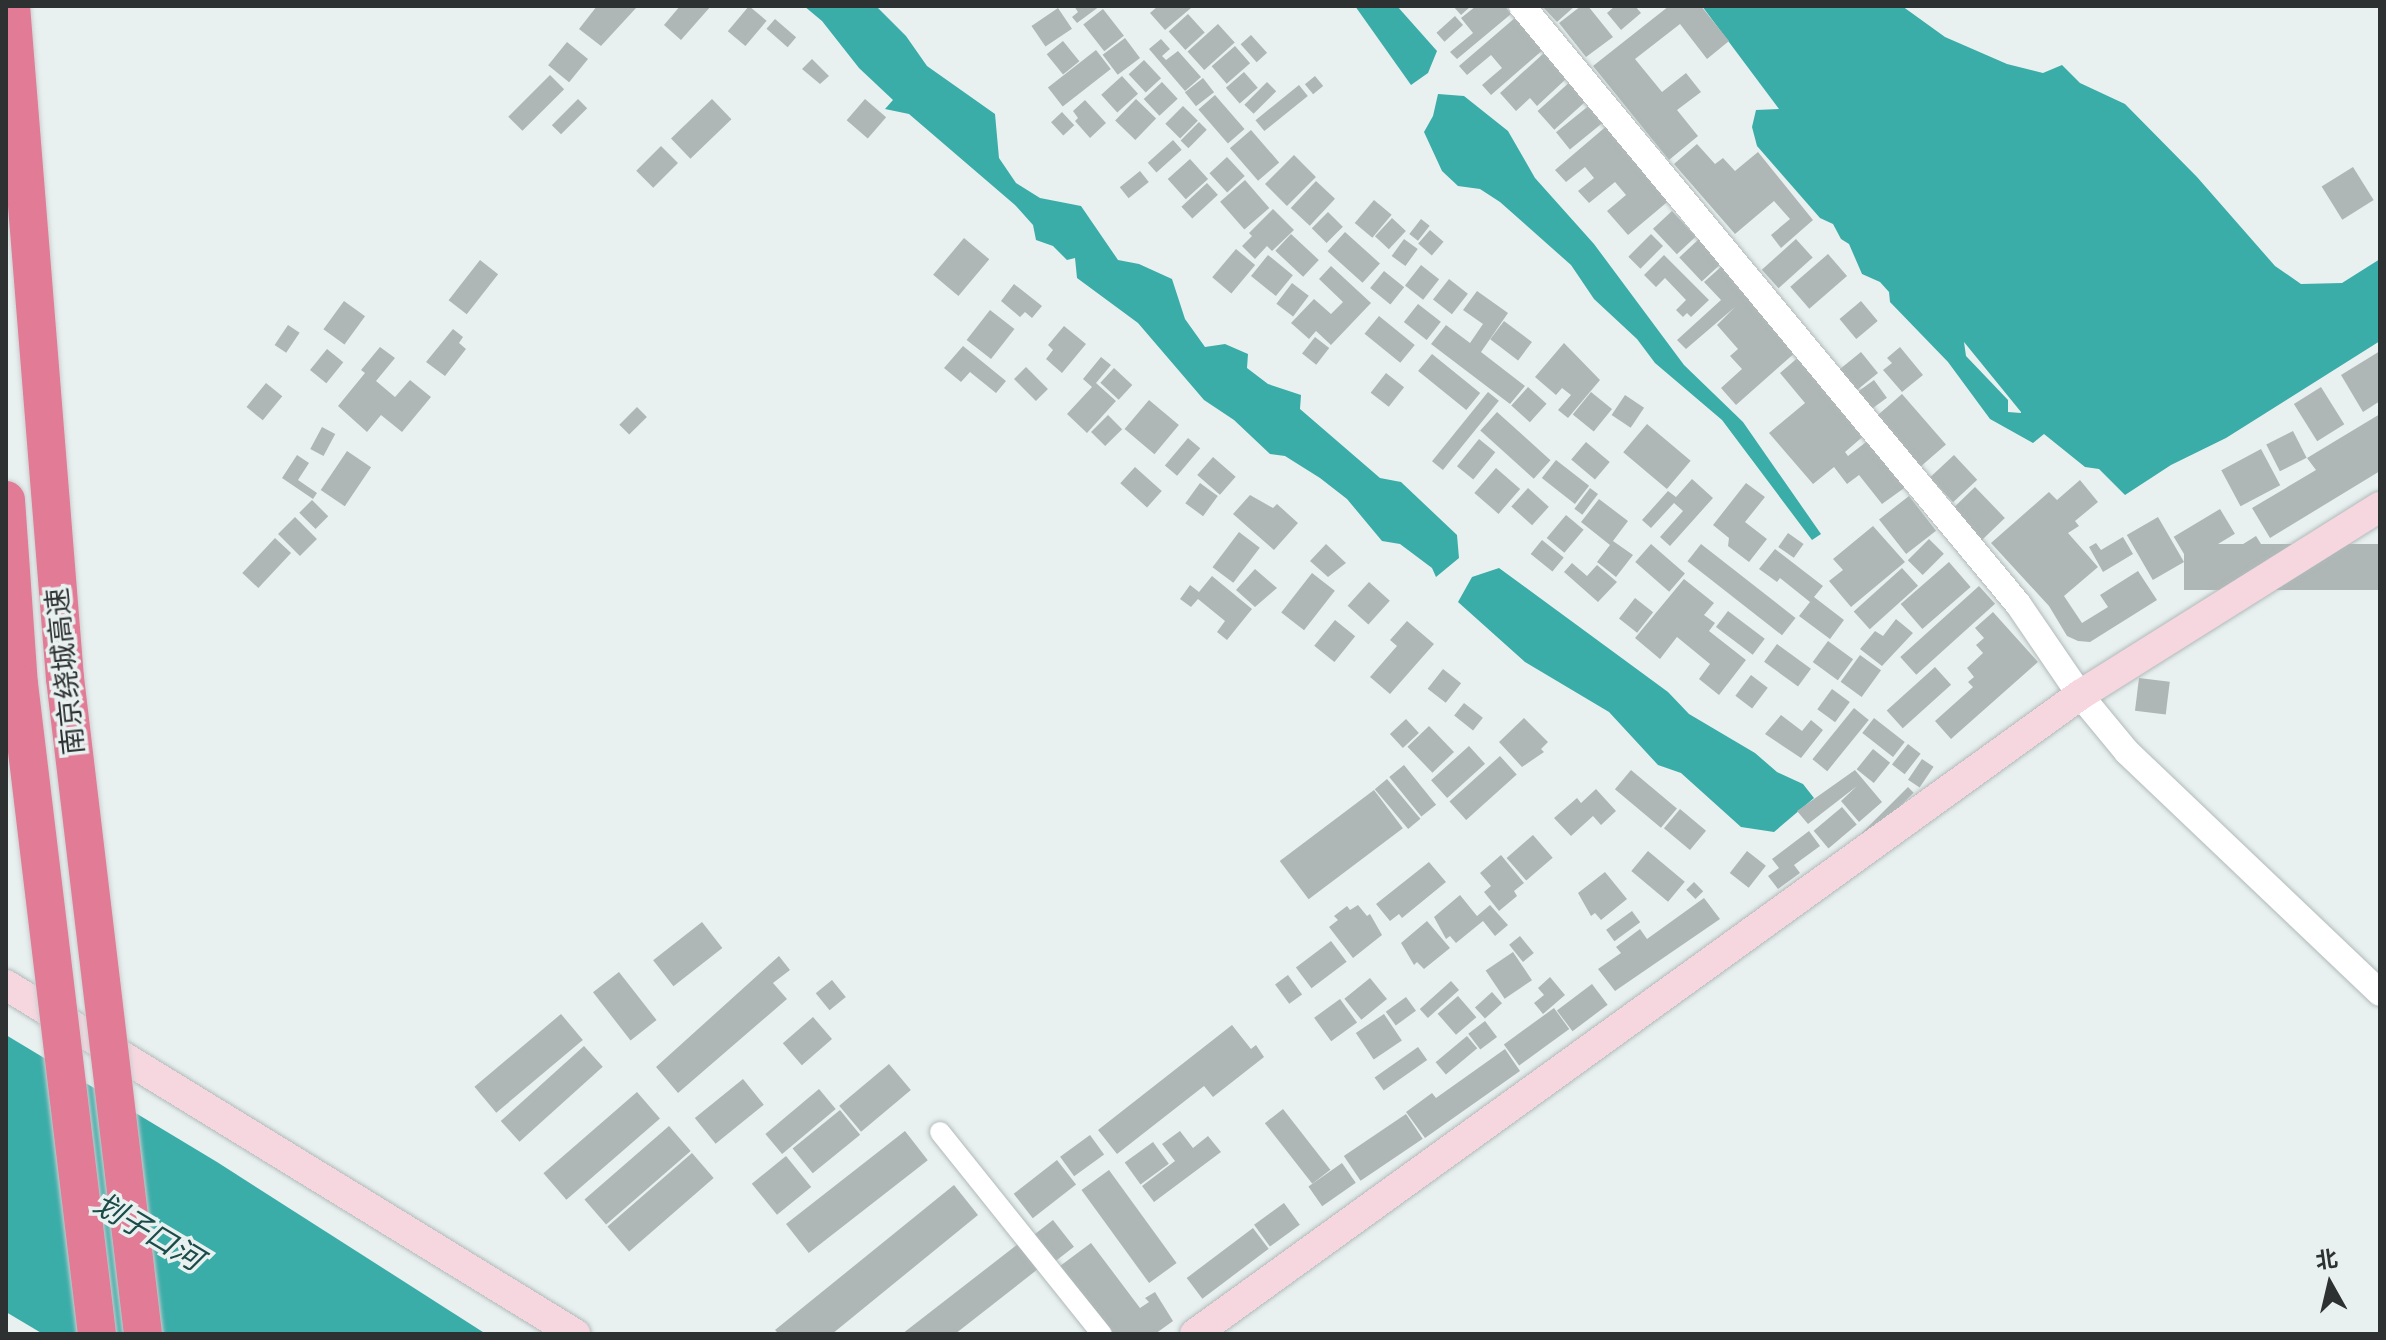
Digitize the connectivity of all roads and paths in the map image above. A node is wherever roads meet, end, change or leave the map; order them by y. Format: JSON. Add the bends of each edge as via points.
{"nodes":[{"id":1,"x":11,"y":6,"type":"edge"},
{"id":2,"x":1522,"y":6,"type":"edge"},
{"id":3,"x":6,"y":500,"type":"edge"},
{"id":4,"x":2380,"y":507,"type":"edge"},
{"id":5,"x":2080,"y":695,"type":"junction"},
{"id":6,"x":6,"y":985,"type":"edge"},
{"id":7,"x":2380,"y":993,"type":"edge"},
{"id":8,"x":940,"y":1132,"type":"dead end"},
{"id":9,"x":97,"y":1334,"type":"edge"},
{"id":10,"x":143,"y":1334,"type":"edge"},
{"id":11,"x":575,"y":1334,"type":"edge"},
{"id":12,"x":1102,"y":1334,"type":"edge"},
{"id":13,"x":1195,"y":1334,"type":"edge"}],
"edges":[{"from":1,"to":10,"type":"highway","name":"南京绕城高速","bridge":true,"via":[[65,678]]},
{"from":2,"to":5,"type":"street","via":[[2018,604]]},
{"from":3,"to":9,"type":"highway","name":"南京绕城高速","bridge":true,"via":[[19,684]]},
{"from":4,"to":5,"type":"main road"},
{"from":5,"to":7,"type":"street","via":[[2127,752]]},
{"from":5,"to":13,"type":"main road"},
{"from":6,"to":11,"type":"main road"},
{"from":8,"to":12,"type":"street"}]}
